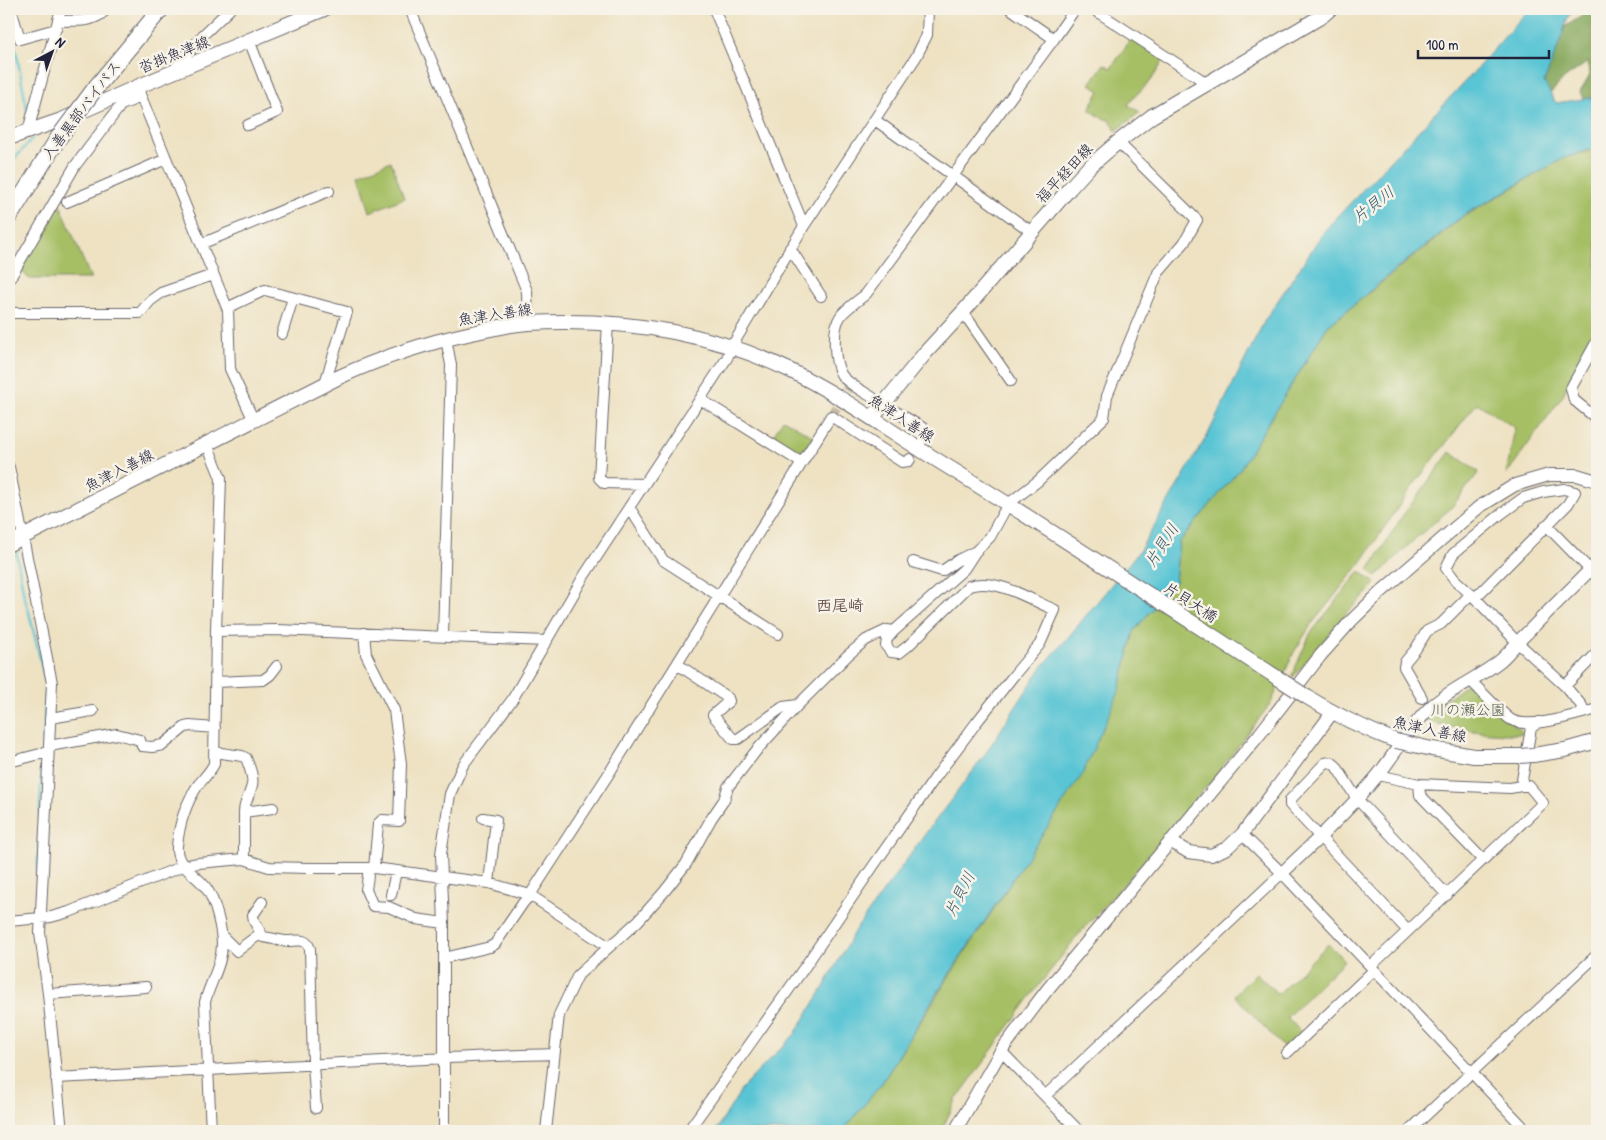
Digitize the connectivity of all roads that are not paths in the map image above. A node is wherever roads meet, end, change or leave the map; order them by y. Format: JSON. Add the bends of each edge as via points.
{"nodes":[{"id":1,"x":11,"y":9,"type":"edge"},
{"id":2,"x":61,"y":9,"type":"edge"},
{"id":3,"x":107,"y":9,"type":"edge"},
{"id":4,"x":161,"y":9,"type":"edge"},
{"id":5,"x":230,"y":9,"type":"edge"},
{"id":6,"x":324,"y":9,"type":"edge"},
{"id":7,"x":410,"y":9,"type":"edge"},
{"id":8,"x":714,"y":9,"type":"edge"},
{"id":9,"x":928,"y":9,"type":"edge"},
{"id":10,"x":1011,"y":9,"type":"edge"},
{"id":11,"x":1075,"y":9,"type":"edge"},
{"id":12,"x":1092,"y":9,"type":"edge"},
{"id":13,"x":1330,"y":9,"type":"edge"},
{"id":14,"x":299,"y":14,"type":"edge"},
{"id":15,"x":57,"y":25,"type":"junction"},
{"id":16,"x":1054,"y":39,"type":"junction"},
{"id":17,"x":249,"y":40,"type":"junction"},
{"id":18,"x":171,"y":72,"type":"junction"},
{"id":19,"x":1206,"y":84,"type":"junction"},
{"id":20,"x":139,"y":92,"type":"junction"},
{"id":21,"x":875,"y":120,"type":"junction"},
{"id":22,"x":248,"y":125,"type":"dead end"},
{"id":23,"x":28,"y":131,"type":"junction"},
{"id":24,"x":9,"y":138,"type":"edge"},
{"id":25,"x":1118,"y":142,"type":"junction"},
{"id":26,"x":166,"y":159,"type":"junction"},
{"id":27,"x":954,"y":176,"type":"junction"},
{"id":28,"x":329,"y":191,"type":"dead end"},
{"id":29,"x":67,"y":202,"type":"dead end"},
{"id":30,"x":9,"y":217,"type":"edge"},
{"id":31,"x":804,"y":226,"type":"junction"},
{"id":32,"x":1032,"y":232,"type":"junction"},
{"id":33,"x":201,"y":244,"type":"junction"},
{"id":34,"x":790,"y":248,"type":"junction"},
{"id":35,"x":213,"y":275,"type":"junction"},
{"id":36,"x":9,"y":280,"type":"edge"},
{"id":37,"x":821,"y":296,"type":"dead end"},
{"id":38,"x":293,"y":298,"type":"junction"},
{"id":39,"x":227,"y":308,"type":"junction"},
{"id":40,"x":963,"y":312,"type":"junction"},
{"id":41,"x":9,"y":313,"type":"edge"},
{"id":42,"x":528,"y":323,"type":"junction"},
{"id":43,"x":608,"y":323,"type":"junction"},
{"id":44,"x":282,"y":334,"type":"dead end"},
{"id":45,"x":446,"y":339,"type":"junction"},
{"id":46,"x":1597,"y":341,"type":"edge"},
{"id":47,"x":732,"y":346,"type":"junction"},
{"id":48,"x":1011,"y":380,"type":"dead end"},
{"id":49,"x":325,"y":384,"type":"junction"},
{"id":50,"x":872,"y":397,"type":"dead end"},
{"id":51,"x":700,"y":399,"type":"junction"},
{"id":52,"x":894,"y":410,"type":"dead end"},
{"id":53,"x":872,"y":418,"type":"junction"},
{"id":54,"x":1597,"y":419,"type":"edge"},
{"id":55,"x":254,"y":421,"type":"junction"},
{"id":56,"x":923,"y":439,"type":"dead end"},
{"id":57,"x":207,"y":444,"type":"junction"},
{"id":58,"x":910,"y":459,"type":"dead end"},
{"id":59,"x":802,"y":463,"type":"junction"},
{"id":60,"x":9,"y":472,"type":"edge"},
{"id":61,"x":1597,"y":481,"type":"edge"},
{"id":62,"x":644,"y":484,"type":"junction"},
{"id":63,"x":629,"y":507,"type":"junction"},
{"id":64,"x":1013,"y":507,"type":"junction"},
{"id":65,"x":1546,"y":525,"type":"junction"},
{"id":66,"x":23,"y":537,"type":"junction"},
{"id":67,"x":9,"y":544,"type":"edge"},
{"id":68,"x":975,"y":552,"type":"junction"},
{"id":69,"x":912,"y":562,"type":"dead end"},
{"id":70,"x":1595,"y":570,"type":"edge"},
{"id":71,"x":1473,"y":596,"type":"junction"},
{"id":72,"x":719,"y":597,"type":"junction"},
{"id":73,"x":216,"y":631,"type":"junction"},
{"id":74,"x":894,"y":632,"type":"junction"},
{"id":75,"x":364,"y":633,"type":"junction"},
{"id":76,"x":778,"y":634,"type":"dead end"},
{"id":77,"x":443,"y":636,"type":"junction"},
{"id":78,"x":547,"y":641,"type":"junction"},
{"id":79,"x":1517,"y":642,"type":"junction"},
{"id":80,"x":1597,"y":653,"type":"edge"},
{"id":81,"x":677,"y":664,"type":"junction"},
{"id":82,"x":278,"y":666,"type":"dead end"},
{"id":83,"x":1271,"y":673,"type":"joint"},
{"id":84,"x":1471,"y":681,"type":"junction"},
{"id":85,"x":216,"y":682,"type":"junction"},
{"id":86,"x":1565,"y":686,"type":"junction"},
{"id":87,"x":1422,"y":698,"type":"dead end"},
{"id":88,"x":798,"y":705,"type":"junction"},
{"id":89,"x":1597,"y":709,"type":"edge"},
{"id":90,"x":93,"y":711,"type":"dead end"},
{"id":91,"x":1332,"y":713,"type":"junction"},
{"id":92,"x":1583,"y":713,"type":"junction"},
{"id":93,"x":50,"y":718,"type":"junction"},
{"id":94,"x":1539,"y":722,"type":"junction"},
{"id":95,"x":215,"y":728,"type":"junction"},
{"id":96,"x":1597,"y":741,"type":"edge"},
{"id":97,"x":48,"y":749,"type":"junction"},
{"id":98,"x":214,"y":752,"type":"junction"},
{"id":99,"x":9,"y":762,"type":"edge"},
{"id":100,"x":1378,"y":775,"type":"junction"},
{"id":101,"x":1419,"y":784,"type":"junction"},
{"id":102,"x":1521,"y":786,"type":"junction"},
{"id":103,"x":1356,"y":799,"type":"junction"},
{"id":104,"x":273,"y":808,"type":"dead end"},
{"id":105,"x":244,"y":812,"type":"junction"},
{"id":106,"x":484,"y":818,"type":"dead end"},
{"id":107,"x":1242,"y":834,"type":"junction"},
{"id":108,"x":1320,"y":837,"type":"junction"},
{"id":109,"x":1170,"y":841,"type":"junction"},
{"id":110,"x":244,"y":859,"type":"junction"},
{"id":111,"x":1483,"y":860,"type":"junction"},
{"id":112,"x":183,"y":866,"type":"junction"},
{"id":113,"x":371,"y":868,"type":"junction"},
{"id":114,"x":396,"y":871,"type":"junction"},
{"id":115,"x":1282,"y":873,"type":"junction"},
{"id":116,"x":441,"y":877,"type":"junction"},
{"id":117,"x":489,"y":883,"type":"junction"},
{"id":118,"x":391,"y":895,"type":"dead end"},
{"id":119,"x":530,"y":895,"type":"junction"},
{"id":120,"x":1447,"y":895,"type":"junction"},
{"id":121,"x":262,"y":902,"type":"dead end"},
{"id":122,"x":41,"y":918,"type":"junction"},
{"id":123,"x":9,"y":921,"type":"edge"},
{"id":124,"x":444,"y":924,"type":"junction"},
{"id":125,"x":1408,"y":931,"type":"junction"},
{"id":126,"x":261,"y":932,"type":"junction"},
{"id":127,"x":222,"y":936,"type":"junction"},
{"id":128,"x":609,"y":947,"type":"junction"},
{"id":129,"x":1597,"y":955,"type":"edge"},
{"id":130,"x":444,"y":958,"type":"junction"},
{"id":131,"x":1372,"y":968,"type":"junction"},
{"id":132,"x":146,"y":987,"type":"dead end"},
{"id":133,"x":48,"y":994,"type":"junction"},
{"id":134,"x":1001,"y":1052,"type":"junction"},
{"id":135,"x":554,"y":1054,"type":"junction"},
{"id":136,"x":1287,"y":1054,"type":"dead end"},
{"id":137,"x":445,"y":1057,"type":"junction"},
{"id":138,"x":313,"y":1064,"type":"junction"},
{"id":139,"x":207,"y":1071,"type":"junction"},
{"id":140,"x":1472,"y":1072,"type":"junction"},
{"id":141,"x":56,"y":1078,"type":"junction"},
{"id":142,"x":1045,"y":1096,"type":"junction"},
{"id":143,"x":316,"y":1108,"type":"dead end"},
{"id":144,"x":62,"y":1131,"type":"edge"},
{"id":145,"x":211,"y":1131,"type":"edge"},
{"id":146,"x":444,"y":1131,"type":"edge"},
{"id":147,"x":546,"y":1131,"type":"edge"},
{"id":148,"x":688,"y":1131,"type":"edge"},
{"id":149,"x":955,"y":1131,"type":"edge"},
{"id":150,"x":1078,"y":1131,"type":"edge"},
{"id":151,"x":1410,"y":1131,"type":"edge"},
{"id":152,"x":1527,"y":1131,"type":"edge"}],
"edges":[{"from":1,"to":15,"type":"street","via":[[20,39]]},
{"from":2,"to":15,"type":"street"},
{"from":3,"to":15,"type":"street","via":[[93,20]]},
{"from":4,"to":30,"type":"highway","name":"入善黒部バイパス","bridge":true,"via":[[58,137]]},
{"from":5,"to":18,"type":"street"},
{"from":6,"to":14,"type":"main road","name":"沓掛魚津線"},
{"from":7,"to":42,"type":"street","via":[[528,291]]},
{"from":8,"to":31,"type":"street"},
{"from":9,"to":21,"type":"street","via":[[927,35]]},
{"from":10,"to":16,"type":"street"},
{"from":11,"to":16,"type":"street"},
{"from":12,"to":19,"type":"street"},
{"from":13,"to":19,"type":"main road","name":"福平経田線"},
{"from":14,"to":17,"type":"main road","name":"沓掛魚津線"},
{"from":15,"to":23,"type":"street"},
{"from":16,"to":27,"type":"street"},
{"from":17,"to":18,"type":"main road","name":"沓掛魚津線"},
{"from":17,"to":22,"type":"street","via":[[277,112]]},
{"from":18,"to":20,"type":"main road","name":"沓掛魚津線"},
{"from":19,"to":25,"type":"main road","name":"福平経田線","via":[[1152,116]]},
{"from":20,"to":23,"type":"main road","name":"沓掛魚津線"},
{"from":20,"to":26,"type":"street"},
{"from":20,"to":36,"type":"street","via":[[121,105],[75,166]]},
{"from":21,"to":27,"type":"street"},
{"from":21,"to":31,"type":"street"},
{"from":23,"to":24,"type":"main road","name":"沓掛魚津線"},
{"from":25,"to":32,"type":"main road","name":"福平経田線","via":[[1089,167]]},
{"from":25,"to":64,"type":"street","via":[[1197,220],[1184,243],[1158,273],[1106,396],[1104,418]]},
{"from":26,"to":29,"type":"street"},
{"from":26,"to":33,"type":"street"},
{"from":27,"to":32,"type":"street"},
{"from":27,"to":50,"type":"street","via":[[866,294],[840,316],[835,332],[836,358],[841,374]]},
{"from":28,"to":33,"type":"street"},
{"from":31,"to":34,"type":"street"},
{"from":32,"to":40,"type":"main road","name":"福平経田線"},
{"from":33,"to":35,"type":"street"},
{"from":34,"to":37,"type":"street"},
{"from":34,"to":47,"type":"street"},
{"from":35,"to":39,"type":"street"},
{"from":35,"to":41,"type":"street","via":[[161,293],[140,313]]},
{"from":38,"to":39,"type":"street","via":[[265,290]]},
{"from":38,"to":44,"type":"street"},
{"from":38,"to":49,"type":"street","via":[[347,312]]},
{"from":39,"to":55,"type":"street","via":[[230,369]]},
{"from":40,"to":48,"type":"street"},
{"from":40,"to":53,"type":"main road","name":"福平経田線"},
{"from":42,"to":43,"type":"main road","name":"魚津入善線"},
{"from":42,"to":45,"type":"main road","name":"魚津入善線"},
{"from":43,"to":47,"type":"main road","name":"魚津入善線","via":[[660,328]]},
{"from":43,"to":62,"type":"street","via":[[599,478],[604,483]]},
{"from":45,"to":49,"type":"main road","name":"魚津入善線","via":[[371,363]]},
{"from":45,"to":77,"type":"street","via":[[450,365]]},
{"from":46,"to":54,"type":"street","via":[[1571,388],[1574,400]]},
{"from":47,"to":51,"type":"street"},
{"from":47,"to":53,"type":"main road","name":"魚津入善線","via":[[787,369]]},
{"from":49,"to":55,"type":"main road","name":"魚津入善線"},
{"from":51,"to":59,"type":"street"},
{"from":51,"to":62,"type":"street"},
{"from":52,"to":56,"type":"street","via":[[924,428]]},
{"from":53,"to":64,"type":"main road","name":"魚津入善線"},
{"from":55,"to":57,"type":"main road","name":"魚津入善線"},
{"from":57,"to":66,"type":"main road","name":"魚津入善線"},
{"from":57,"to":73,"type":"street","via":[[221,478]]},
{"from":58,"to":59,"type":"street","via":[[902,462],[831,416]]},
{"from":59,"to":72,"type":"street"},
{"from":60,"to":66,"type":"street"},
{"from":61,"to":109,"type":"street","via":[[1577,475],[1549,475],[1515,485],[1479,507],[1351,621]]},
{"from":62,"to":63,"type":"street"},
{"from":63,"to":72,"type":"street","via":[[663,560]]},
{"from":63,"to":78,"type":"street"},
{"from":64,"to":68,"type":"street"},
{"from":64,"to":83,"type":"main road","name":"片貝大橋"},
{"from":65,"to":70,"type":"street"},
{"from":65,"to":71,"type":"street"},
{"from":65,"to":71,"type":"street","via":[[1568,504],[1575,492],[1564,489],[1523,498],[1453,554],[1446,568]]},
{"from":66,"to":67,"type":"main road","name":"魚津入善線"},
{"from":66,"to":93,"type":"street","via":[[52,684]]},
{"from":68,"to":69,"type":"street","via":[[942,571]]},
{"from":68,"to":74,"type":"street","via":[[964,569]]},
{"from":70,"to":79,"type":"street"},
{"from":71,"to":79,"type":"street"},
{"from":71,"to":87,"type":"street","via":[[1441,624],[1427,631],[1405,662],[1404,667]]},
{"from":72,"to":76,"type":"street"},
{"from":72,"to":81,"type":"street"},
{"from":73,"to":75,"type":"street"},
{"from":73,"to":85,"type":"street"},
{"from":74,"to":88,"type":"street","via":[[887,630],[866,640],[835,666]]},
{"from":74,"to":148,"type":"street","via":[[887,639],[886,646],[891,652],[899,653],[969,586],[979,583],[995,585],[1055,610],[1040,644],[935,778]]},
{"from":75,"to":77,"type":"street"},
{"from":75,"to":113,"type":"street","via":[[366,654],[394,710],[401,764],[399,821],[382,820],[378,824]]},
{"from":77,"to":78,"type":"street"},
{"from":78,"to":116,"type":"street","via":[[512,700],[462,765],[450,794]]},
{"from":79,"to":84,"type":"street","via":[[1502,659]]},
{"from":79,"to":86,"type":"street"},
{"from":80,"to":86,"type":"street"},
{"from":81,"to":88,"type":"street","via":[[728,698],[729,701],[713,715],[733,739],[738,739],[783,707]]},
{"from":81,"to":119,"type":"street"},
{"from":82,"to":85,"type":"street","via":[[263,680]]},
{"from":83,"to":91,"type":"main road","name":"魚津入善線","bridge":true},
{"from":84,"to":94,"type":"street","via":[[1512,720],[1527,724]]},
{"from":84,"to":100,"type":"street","via":[[1431,707]]},
{"from":85,"to":95,"type":"street"},
{"from":86,"to":92,"type":"street","via":[[1582,706]]},
{"from":88,"to":128,"type":"street","via":[[728,786],[724,800],[686,864],[638,921]]},
{"from":89,"to":92,"type":"street"},
{"from":90,"to":93,"type":"street"},
{"from":91,"to":96,"type":"main road","name":"魚津入善線","bridge":true,"via":[[1396,741],[1474,756],[1527,756]]},
{"from":91,"to":107,"type":"street"},
{"from":92,"to":94,"type":"street"},
{"from":93,"to":97,"type":"street"},
{"from":94,"to":102,"type":"street","via":[[1531,728]]},
{"from":95,"to":97,"type":"street","via":[[185,727],[162,744],[152,747],[142,746],[140,740],[117,734]]},
{"from":95,"to":98,"type":"street"},
{"from":97,"to":99,"type":"street"},
{"from":97,"to":122,"type":"street"},
{"from":98,"to":105,"type":"street","via":[[246,758],[252,786]]},
{"from":98,"to":112,"type":"street","via":[[211,771],[198,785],[184,812],[177,848]]},
{"from":100,"to":101,"type":"street"},
{"from":100,"to":103,"type":"street"},
{"from":101,"to":102,"type":"street"},
{"from":101,"to":111,"type":"street","via":[[1420,795]]},
{"from":102,"to":111,"type":"street","via":[[1529,786],[1543,803]]},
{"from":103,"to":108,"type":"street"},
{"from":103,"to":108,"type":"street","via":[[1336,766],[1331,762],[1325,763],[1290,800],[1290,805]]},
{"from":103,"to":120,"type":"street"},
{"from":104,"to":105,"type":"street"},
{"from":105,"to":110,"type":"street"},
{"from":106,"to":117,"type":"street","via":[[496,820]]},
{"from":107,"to":109,"type":"street","via":[[1227,848],[1211,855],[1188,852]]},
{"from":107,"to":115,"type":"street"},
{"from":108,"to":115,"type":"street"},
{"from":108,"to":125,"type":"street"},
{"from":109,"to":134,"type":"street"},
{"from":110,"to":112,"type":"street"},
{"from":110,"to":113,"type":"street","via":[[278,867]]},
{"from":111,"to":120,"type":"street"},
{"from":112,"to":122,"type":"street","via":[[69,912]]},
{"from":112,"to":127,"type":"street","via":[[207,890]]},
{"from":113,"to":114,"type":"street"},
{"from":113,"to":124,"type":"street","via":[[366,890],[373,906],[390,907],[416,919]]},
{"from":114,"to":116,"type":"street"},
{"from":114,"to":118,"type":"street"},
{"from":115,"to":131,"type":"street"},
{"from":115,"to":142,"type":"street"},
{"from":116,"to":117,"type":"street"},
{"from":116,"to":124,"type":"street"},
{"from":117,"to":119,"type":"street"},
{"from":119,"to":128,"type":"street"},
{"from":119,"to":130,"type":"street","via":[[490,948]]},
{"from":120,"to":125,"type":"street"},
{"from":121,"to":126,"type":"street","via":[[253,915]]},
{"from":122,"to":123,"type":"street"},
{"from":122,"to":133,"type":"street"},
{"from":124,"to":130,"type":"street"},
{"from":125,"to":131,"type":"street"},
{"from":126,"to":127,"type":"street","via":[[237,951]]},
{"from":126,"to":138,"type":"street","via":[[264,937],[274,939],[304,940],[310,949]]},
{"from":127,"to":139,"type":"street","via":[[222,955],[205,1002]]},
{"from":128,"to":135,"type":"street","via":[[578,975],[559,1014]]},
{"from":129,"to":140,"type":"street"},
{"from":130,"to":137,"type":"street"},
{"from":131,"to":136,"type":"street"},
{"from":131,"to":140,"type":"street"},
{"from":132,"to":133,"type":"street"},
{"from":133,"to":141,"type":"street"},
{"from":134,"to":142,"type":"street"},
{"from":134,"to":149,"type":"street"},
{"from":135,"to":137,"type":"street"},
{"from":135,"to":147,"type":"street"},
{"from":137,"to":138,"type":"street"},
{"from":137,"to":146,"type":"street"},
{"from":138,"to":139,"type":"street"},
{"from":138,"to":143,"type":"street"},
{"from":139,"to":141,"type":"street"},
{"from":139,"to":145,"type":"street"},
{"from":140,"to":151,"type":"street"},
{"from":140,"to":152,"type":"street"},
{"from":141,"to":144,"type":"street"},
{"from":142,"to":150,"type":"street"}]}
